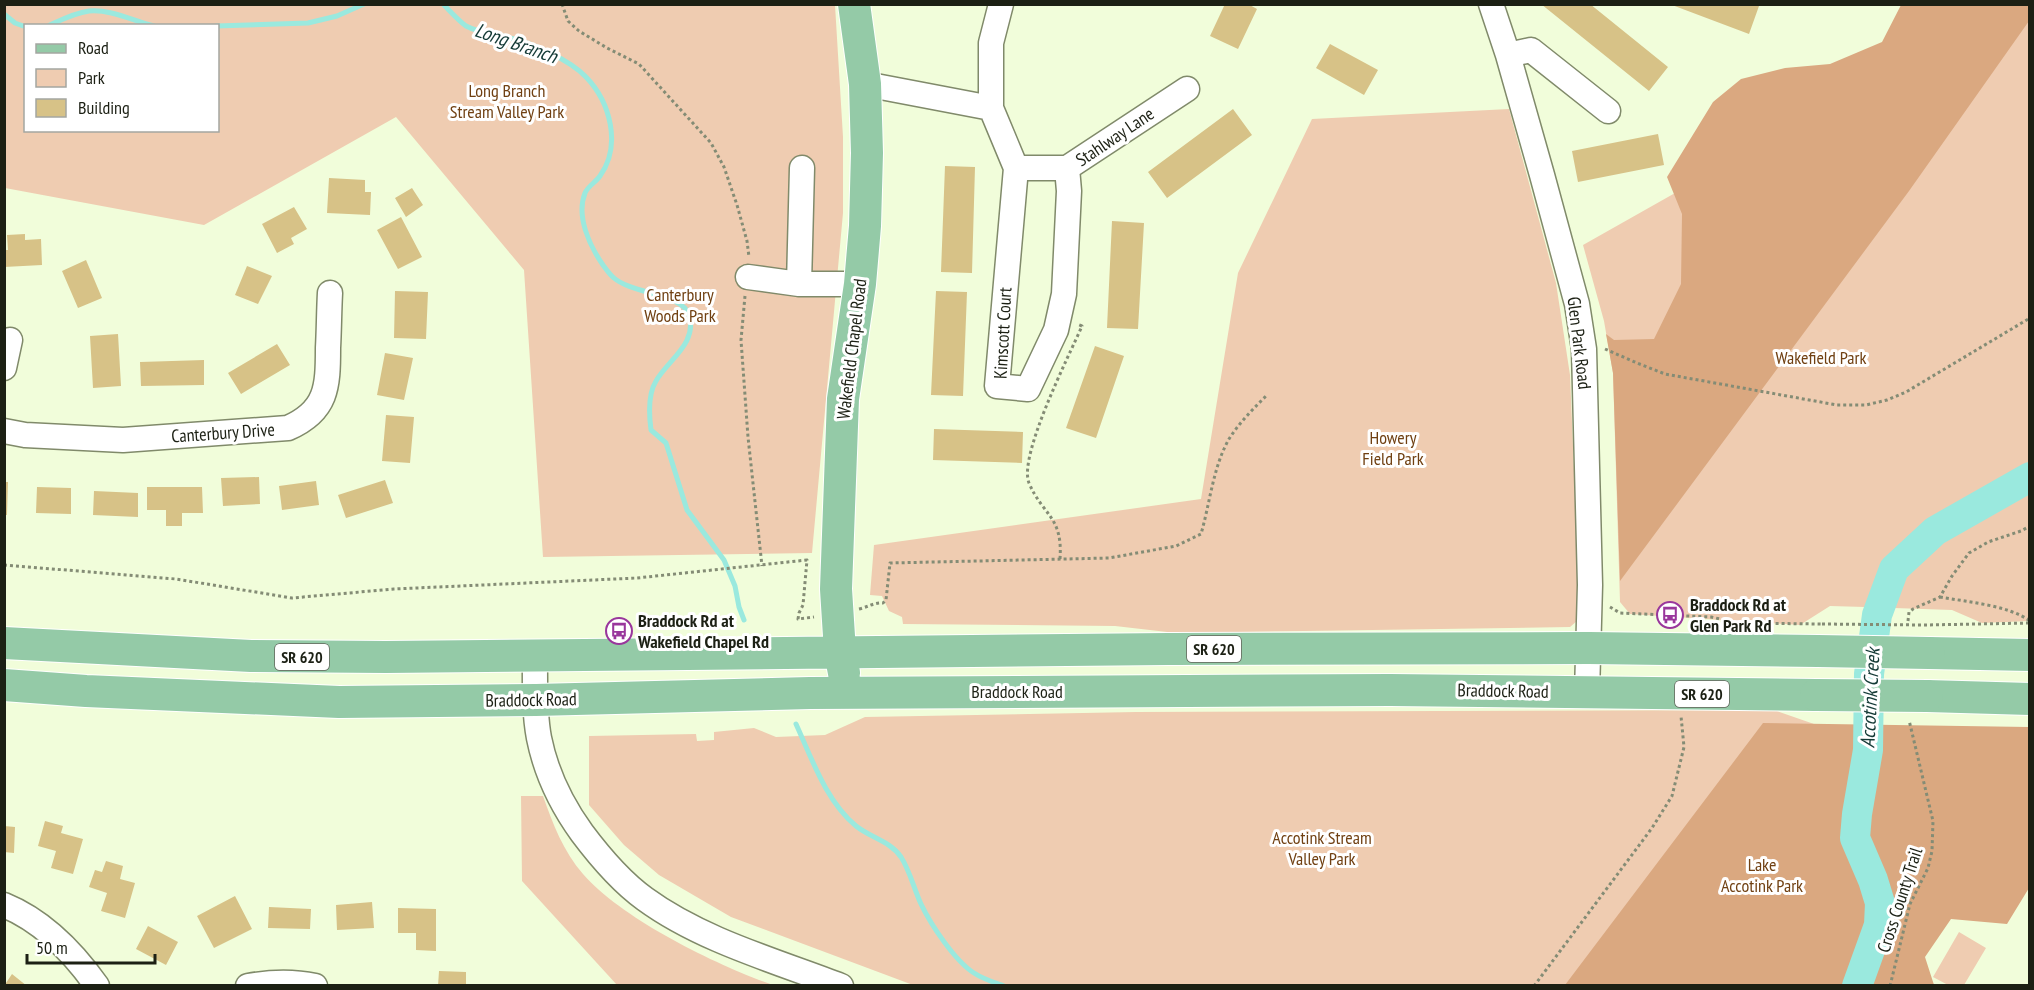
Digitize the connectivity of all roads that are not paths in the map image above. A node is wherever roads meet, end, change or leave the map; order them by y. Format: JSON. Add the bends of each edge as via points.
{"nodes":[{"id":1,"x":854,"y":4,"type":"edge"},
{"id":2,"x":1002,"y":4,"type":"edge"},
{"id":3,"x":1491,"y":4,"type":"edge"},
{"id":4,"x":1508,"y":55,"type":"junction"},
{"id":5,"x":865,"y":84,"type":"junction"},
{"id":6,"x":1187,"y":89,"type":"dead end"},
{"id":7,"x":992,"y":108,"type":"junction"},
{"id":8,"x":1608,"y":111,"type":"dead end"},
{"id":9,"x":802,"y":168,"type":"dead end"},
{"id":10,"x":1016,"y":168,"type":"junction"},
{"id":11,"x":1067,"y":168,"type":"junction"},
{"id":12,"x":748,"y":277,"type":"road end"},
{"id":13,"x":799,"y":284,"type":"junction"},
{"id":14,"x":861,"y":284,"type":"junction"},
{"id":15,"x":330,"y":293,"type":"dead end"},
{"id":16,"x":10,"y":340,"type":"dead end"},
{"id":17,"x":4,"y":368,"type":"edge"},
{"id":18,"x":4,"y":431,"type":"edge"},
{"id":19,"x":4,"y":643,"type":"edge"},
{"id":20,"x":1589,"y":648,"type":"junction"},
{"id":21,"x":840,"y":652,"type":"junction"},
{"id":22,"x":2030,"y":655,"type":"edge"},
{"id":23,"x":535,"y":656,"type":"junction"},
{"id":24,"x":4,"y":685,"type":"edge"},
{"id":25,"x":848,"y":693,"type":"junction"},
{"id":26,"x":1587,"y":693,"type":"junction"},
{"id":27,"x":2030,"y":699,"type":"edge"},
{"id":28,"x":536,"y":700,"type":"junction"},
{"id":29,"x":4,"y":905,"type":"edge"},
{"id":30,"x":97,"y":986,"type":"edge"},
{"id":31,"x":248,"y":986,"type":"edge"},
{"id":32,"x":315,"y":986,"type":"edge"},
{"id":33,"x":841,"y":986,"type":"edge"}],
"edges":[{"from":1,"to":5,"type":"main road","name":"Wakefield Chapel Road"},
{"from":2,"to":7,"type":"street","via":[[991,43]]},
{"from":3,"to":4,"type":"street","name":"Glen Park Road"},
{"from":4,"to":8,"type":"street","via":[[1532,50]]},
{"from":4,"to":20,"type":"street","name":"Glen Park Road","via":[[1577,304],[1584,353]]},
{"from":5,"to":7,"type":"street"},
{"from":5,"to":14,"type":"main road","name":"Wakefield Chapel Road","via":[[867,153]]},
{"from":6,"to":11,"type":"street","name":"Stahlway Lane"},
{"from":7,"to":10,"type":"street"},
{"from":9,"to":13,"type":"street"},
{"from":10,"to":11,"type":"street","name":"Stahlway Lane"},
{"from":10,"to":11,"type":"street","name":"Kimscott Court","via":[[997,386],[1028,389],[1056,330],[1064,294]]},
{"from":12,"to":13,"type":"street"},
{"from":13,"to":14,"type":"street"},
{"from":14,"to":21,"type":"main road","name":"Wakefield Chapel Road","via":[[843,399],[836,589]]},
{"from":15,"to":18,"type":"street","name":"Canterbury Drive","via":[[328,383],[314,411],[288,428],[123,440]]},
{"from":16,"to":17,"type":"street"},
{"from":19,"to":23,"type":"main road","number":"SR 620","via":[[251,656]]},
{"from":20,"to":21,"type":"main road","number":"SR 620"},
{"from":20,"to":22,"type":"main road","number":"SR 620","bridge":true,"via":[[1820,637],[1926,639]]},
{"from":20,"to":26,"type":"street","name":"Glen Park Road"},
{"from":21,"to":23,"type":"main road","number":"SR 620"},
{"from":21,"to":25,"type":"main road","name":"Wakefield Chapel Road"},
{"from":23,"to":28,"type":"street"},
{"from":24,"to":28,"type":"main road","name":"Braddock Road","number":"SR 620","via":[[339,702]]},
{"from":25,"to":26,"type":"main road","name":"Braddock Road","number":"SR 620"},
{"from":25,"to":28,"type":"main road","name":"Braddock Road","number":"SR 620"},
{"from":26,"to":27,"type":"main road","name":"Braddock Road","number":"SR 620","bridge":true,"via":[[1816,695],[1918,707]]},
{"from":28,"to":33,"type":"street","via":[[538,736],[555,789],[574,822],[620,878],[673,917]]},
{"from":29,"to":30,"type":"street","via":[[34,921],[62,945]]},
{"from":31,"to":32,"type":"street","via":[[280,982]]}]}
